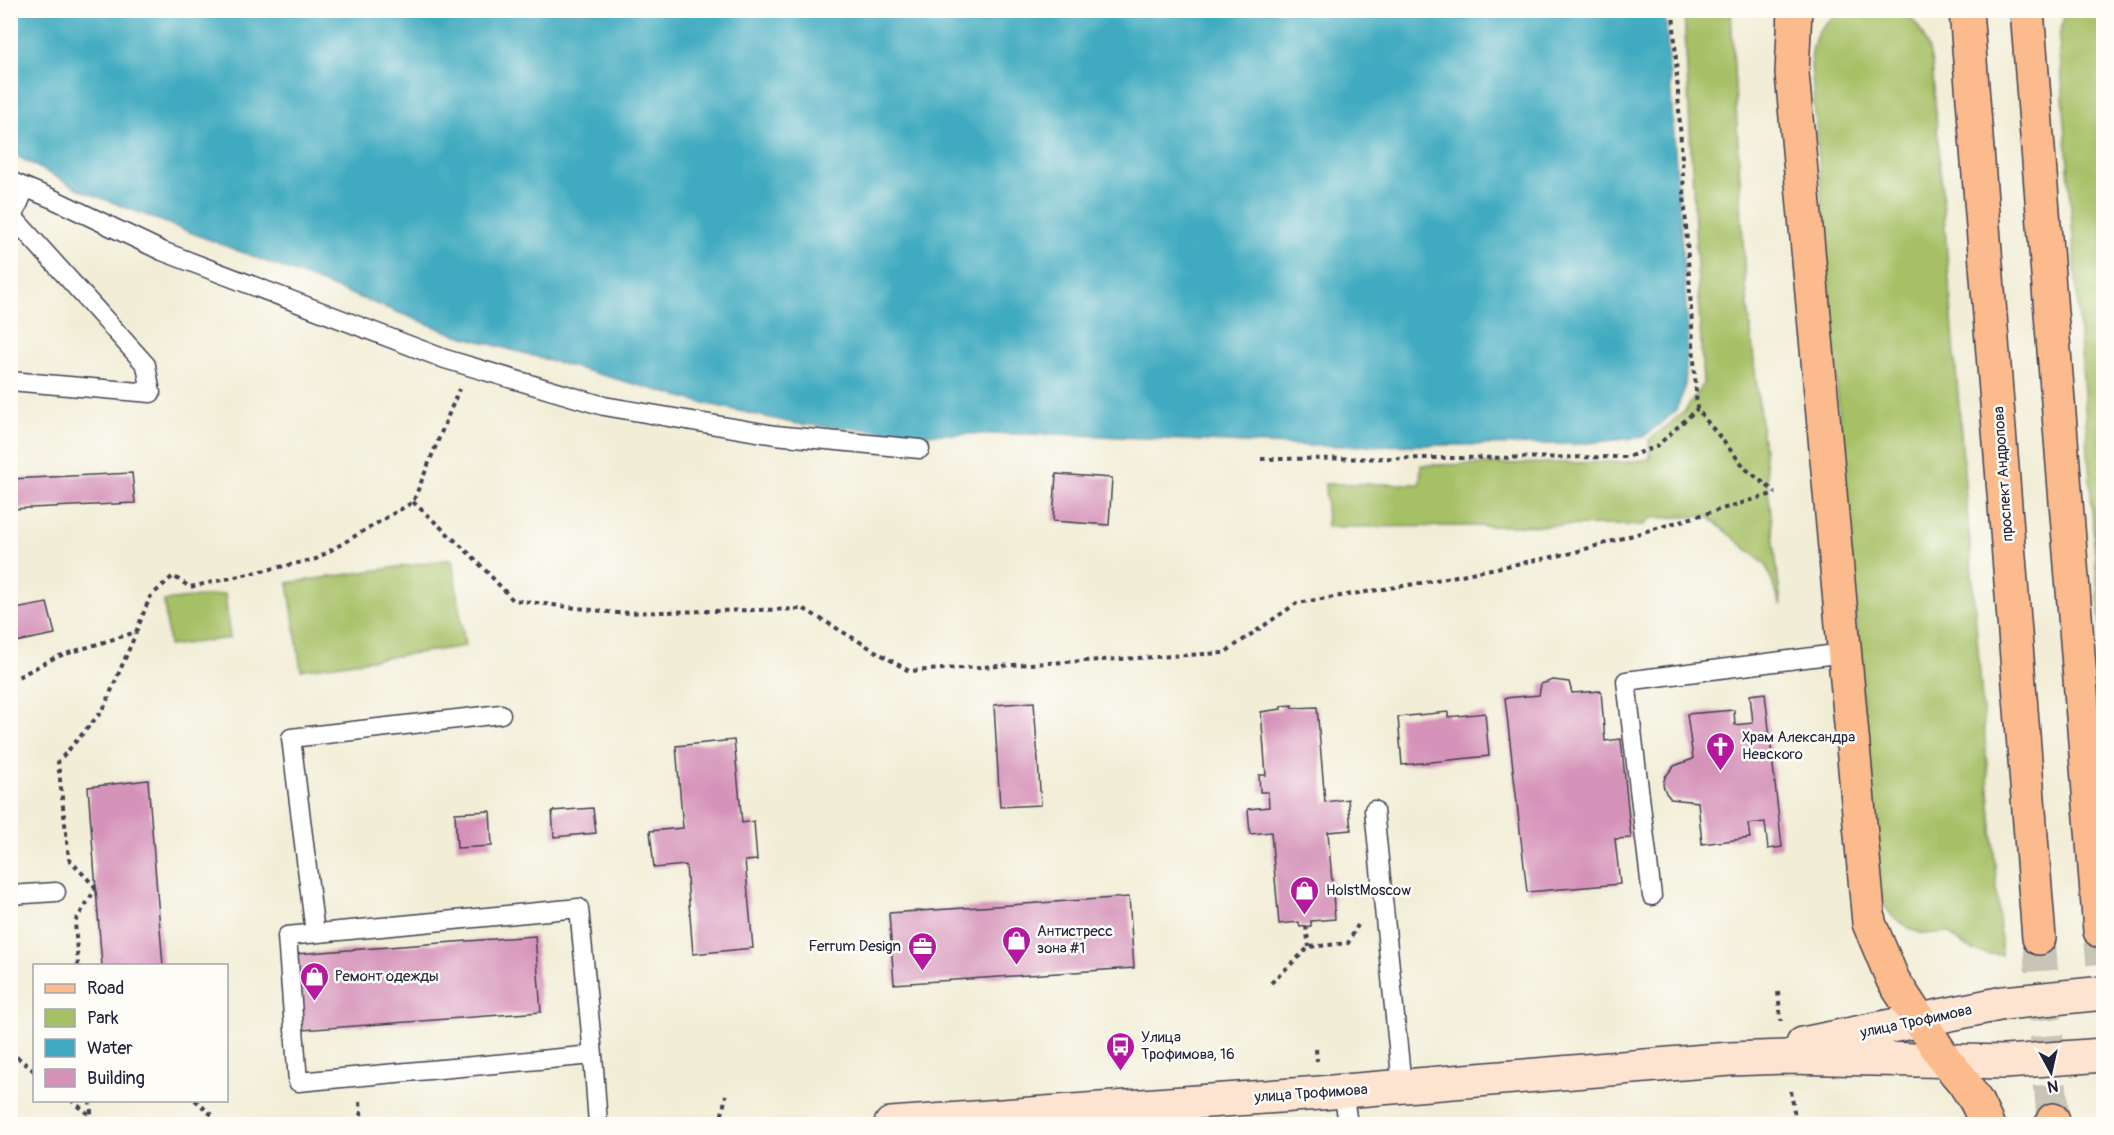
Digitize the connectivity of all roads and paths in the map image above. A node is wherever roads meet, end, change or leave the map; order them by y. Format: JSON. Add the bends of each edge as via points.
{"nodes":[{"id":1,"x":1673,"y":10,"type":"edge"},
{"id":2,"x":1952,"y":10,"type":"edge"},
{"id":3,"x":1966,"y":10,"type":"edge"},
{"id":4,"x":2026,"y":10,"type":"edge"},
{"id":5,"x":2035,"y":10,"type":"edge"},
{"id":6,"x":1795,"y":13,"type":"edge"},
{"id":7,"x":2030,"y":53,"type":"junction"},
{"id":8,"x":1970,"y":58,"type":"junction"},
{"id":9,"x":18,"y":185,"type":"edge"},
{"id":10,"x":469,"y":366,"type":"junction"},
{"id":11,"x":10,"y":381,"type":"edge"},
{"id":12,"x":1697,"y":409,"type":"junction"},
{"id":13,"x":920,"y":449,"type":"dead end"},
{"id":14,"x":1261,"y":459,"type":"dead end"},
{"id":15,"x":413,"y":502,"type":"junction"},
{"id":16,"x":136,"y":632,"type":"junction"},
{"id":17,"x":1844,"y":653,"type":"junction"},
{"id":18,"x":10,"y":679,"type":"edge"},
{"id":19,"x":501,"y":714,"type":"dead end"},
{"id":20,"x":1374,"y":810,"type":"dead end"},
{"id":21,"x":96,"y":888,"type":"junction"},
{"id":22,"x":86,"y":889,"type":"dead end"},
{"id":23,"x":56,"y":892,"type":"dead end"},
{"id":24,"x":10,"y":895,"type":"edge"},
{"id":25,"x":1652,"y":896,"type":"dead end"},
{"id":26,"x":1384,"y":912,"type":"junction"},
{"id":27,"x":1306,"y":926,"type":"dead end"},
{"id":28,"x":2100,"y":932,"type":"dead end"},
{"id":29,"x":315,"y":933,"type":"junction"},
{"id":30,"x":2039,"y":938,"type":"tunnel mouth"},
{"id":31,"x":1309,"y":947,"type":"junction"},
{"id":32,"x":78,"y":964,"type":"edge"},
{"id":33,"x":1271,"y":983,"type":"dead end"},
{"id":34,"x":2103,"y":993,"type":"edge"},
{"id":35,"x":1921,"y":1020,"type":"junction"},
{"id":36,"x":10,"y":1052,"type":"edge"},
{"id":37,"x":15,"y":1055,"type":"junction"},
{"id":38,"x":593,"y":1055,"type":"junction"},
{"id":39,"x":2103,"y":1055,"type":"edge"},
{"id":40,"x":1730,"y":1059,"type":"junction"},
{"id":41,"x":10,"y":1061,"type":"edge"},
{"id":42,"x":1946,"y":1061,"type":"junction"},
{"id":43,"x":33,"y":1070,"type":"edge"},
{"id":44,"x":1402,"y":1086,"type":"junction"},
{"id":45,"x":1343,"y":1090,"type":"junction"},
{"id":46,"x":726,"y":1095,"type":"dead end"},
{"id":47,"x":72,"y":1102,"type":"edge"},
{"id":48,"x":90,"y":1102,"type":"edge"},
{"id":49,"x":196,"y":1102,"type":"edge"},
{"id":50,"x":92,"y":1117,"type":"junction"},
{"id":51,"x":92,"y":1125,"type":"edge"},
{"id":52,"x":214,"y":1125,"type":"edge"},
{"id":53,"x":598,"y":1125,"type":"edge"},
{"id":54,"x":720,"y":1125,"type":"edge"},
{"id":55,"x":891,"y":1125,"type":"edge"},
{"id":56,"x":1348,"y":1125,"type":"edge"},
{"id":57,"x":1987,"y":1125,"type":"edge"}],
"edges":[{"from":1,"to":12,"type":"path"},
{"from":2,"to":8,"type":"main road"},
{"from":3,"to":8,"type":"main road","name":"проспект Андропова"},
{"from":4,"to":7,"type":"main road"},
{"from":5,"to":7,"type":"main road"},
{"from":6,"to":17,"type":"main road","via":[[1792,73]]},
{"from":7,"to":28,"type":"main road"},
{"from":8,"to":30,"type":"main road","name":"проспект Андропова"},
{"from":9,"to":10,"type":"lane","via":[[162,251]]},
{"from":9,"to":11,"type":"lane","via":[[13,218],[146,364],[151,393]]},
{"from":10,"to":13,"type":"lane","via":[[604,406],[775,435]]},
{"from":10,"to":15,"type":"path"},
{"from":12,"to":14,"type":"path","via":[[1656,447],[1627,456]]},
{"from":12,"to":15,"type":"path","via":[[1746,469],[1776,493],[1572,553],[1297,603],[1224,653],[909,671],[804,609],[617,614],[513,600]]},
{"from":15,"to":16,"type":"path","via":[[316,559],[190,587],[173,576],[150,597]]},
{"from":16,"to":18,"type":"path","via":[[56,657]]},
{"from":16,"to":21,"type":"path","via":[[103,710],[57,762],[69,859]]},
{"from":17,"to":25,"type":"lane","via":[[1626,681]]},
{"from":17,"to":35,"type":"main road","via":[[1869,923],[1893,980]]},
{"from":19,"to":29,"type":"lane","via":[[291,738]]},
{"from":20,"to":26,"type":"lane"},
{"from":21,"to":22,"type":"path"},
{"from":21,"to":32,"type":"path","via":[[75,922]]},
{"from":23,"to":24,"type":"lane"},
{"from":26,"to":31,"type":"path","via":[[1366,912],[1348,943]]},
{"from":26,"to":44,"type":"lane"},
{"from":27,"to":31,"type":"path"},
{"from":29,"to":38,"type":"lane","via":[[579,908]]},
{"from":29,"to":38,"type":"lane","via":[[287,936],[298,1082]]},
{"from":31,"to":33,"type":"path"},
{"from":34,"to":35,"type":"main road","name":"улица Трофимова","bridge":true,"via":[[2004,1003]]},
{"from":35,"to":40,"type":"main road","name":"улица Трофимова"},
{"from":35,"to":42,"type":"main road"},
{"from":36,"to":37,"type":"path"},
{"from":37,"to":41,"type":"path"},
{"from":37,"to":43,"type":"path"},
{"from":38,"to":53,"type":"lane"},
{"from":39,"to":42,"type":"main road","name":"улица Трофимова","bridge":true,"via":[[2005,1062]]},
{"from":40,"to":42,"type":"main road","name":"улица Трофимова"},
{"from":40,"to":44,"type":"main road","name":"улица Трофимова"},
{"from":42,"to":57,"type":"main road","via":[[1964,1081]]},
{"from":44,"to":45,"type":"main road","name":"улица Трофимова"},
{"from":45,"to":55,"type":"main road","name":"улица Трофимова"},
{"from":45,"to":56,"type":"lane"},
{"from":46,"to":54,"type":"path"},
{"from":47,"to":50,"type":"path"},
{"from":48,"to":50,"type":"path"},
{"from":49,"to":52,"type":"path","via":[[213,1116]]},
{"from":50,"to":51,"type":"path"}]}
